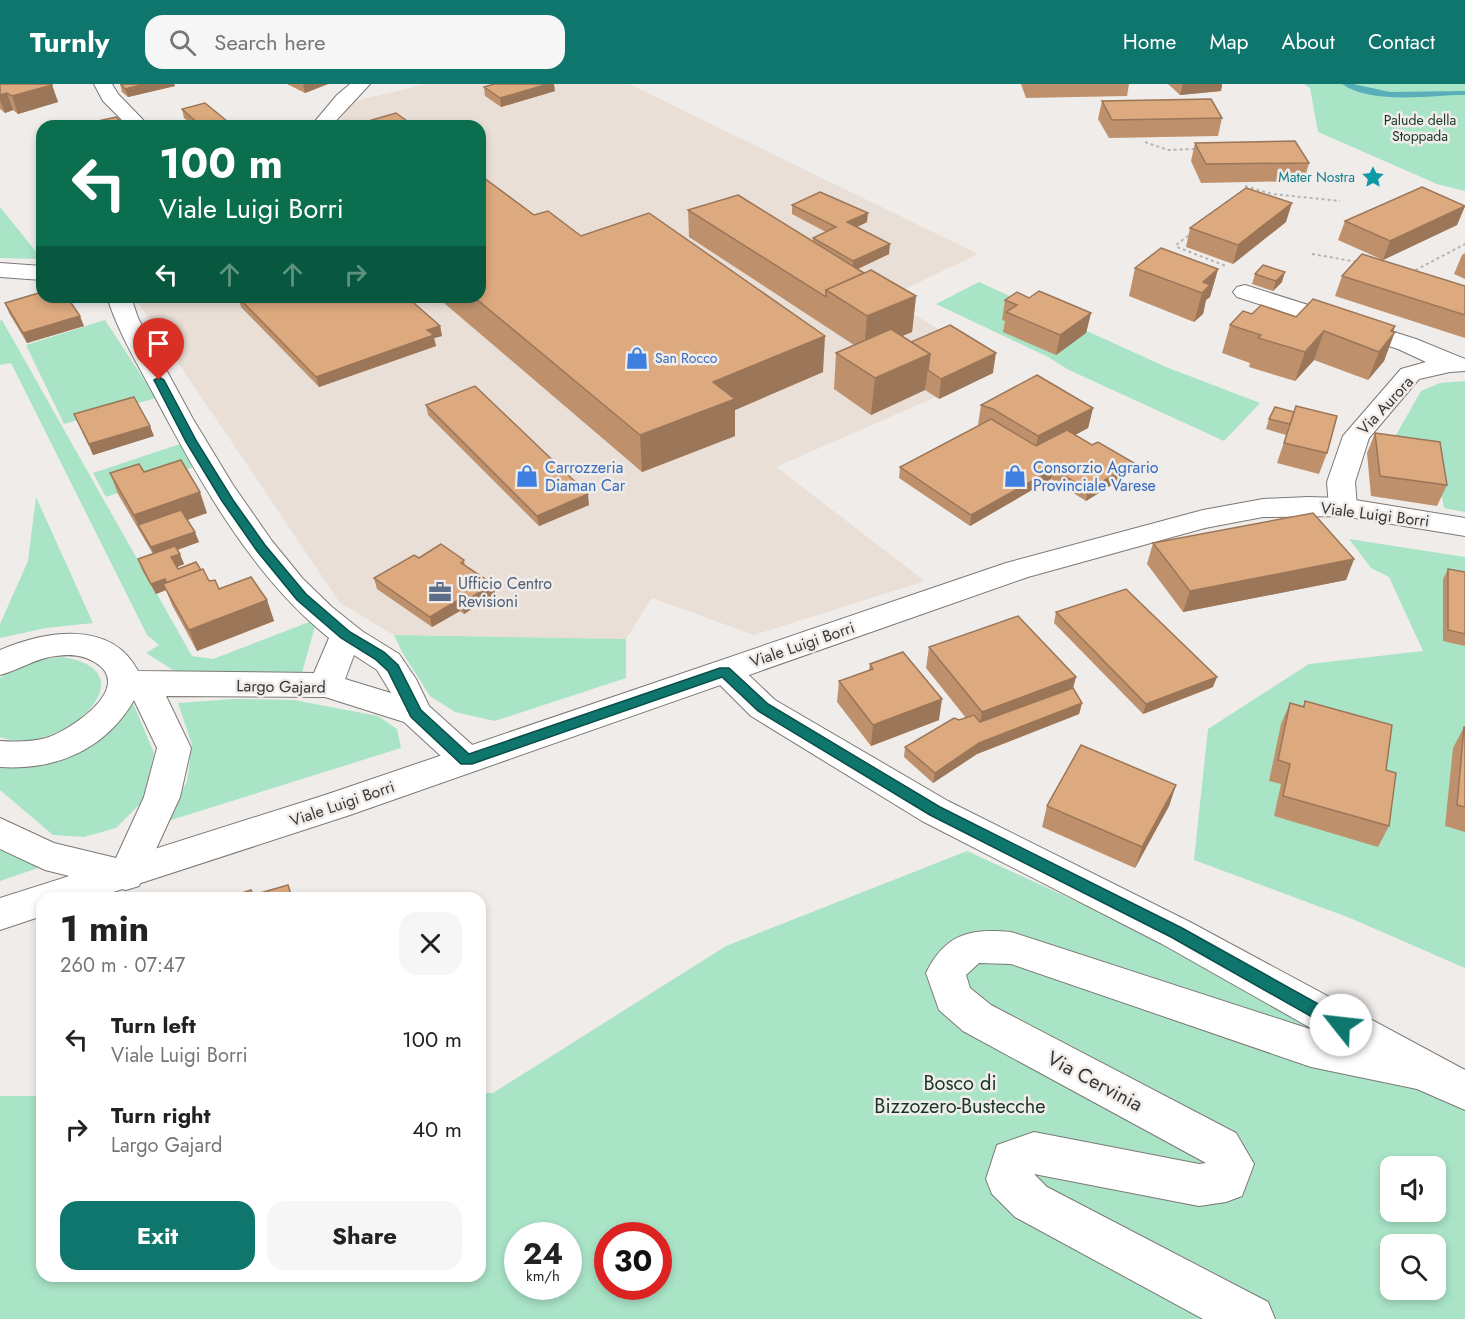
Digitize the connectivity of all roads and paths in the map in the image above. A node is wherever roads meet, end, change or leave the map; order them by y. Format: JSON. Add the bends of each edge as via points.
{"nodes":[{"id":1,"x":103,"y":84,"type":"edge"},
{"id":2,"x":361,"y":84,"type":"edge"},
{"id":3,"x":133,"y":120,"type":"edge"},
{"id":4,"x":326,"y":120,"type":"edge"},
{"id":5,"x":1145,"y":142,"type":"edge"},
{"id":6,"x":1202,"y":148,"type":"edge"},
{"id":7,"x":1245,"y":186,"type":"edge"},
{"id":8,"x":1340,"y":201,"type":"dead end"},
{"id":9,"x":1196,"y":232,"type":"edge"},
{"id":10,"x":1465,"y":244,"type":"edge"},
{"id":11,"x":1312,"y":254,"type":"dead end"},
{"id":12,"x":1368,"y":264,"type":"edge"},
{"id":13,"x":1235,"y":268,"type":"dead end"},
{"id":14,"x":0,"y":270,"type":"edge"},
{"id":15,"x":36,"y":273,"type":"edge"},
{"id":16,"x":1416,"y":277,"type":"edge"},
{"id":17,"x":1245,"y":292,"type":"dead end"},
{"id":18,"x":121,"y":303,"type":"edge"},
{"id":19,"x":1458,"y":365,"type":"edge"},
{"id":20,"x":1343,"y":507,"type":"junction"},
{"id":21,"x":1465,"y":527,"type":"edge"},
{"id":22,"x":346,"y":635,"type":"junction"},
{"id":23,"x":0,"y":664,"type":"edge"},
{"id":24,"x":724,"y":671,"type":"junction"},
{"id":25,"x":134,"y":683,"type":"junction"},
{"id":26,"x":326,"y":685,"type":"junction"},
{"id":27,"x":416,"y":713,"type":"junction"},
{"id":28,"x":0,"y":754,"type":"edge"},
{"id":29,"x":466,"y":760,"type":"junction"},
{"id":30,"x":0,"y":832,"type":"edge"},
{"id":31,"x":126,"y":875,"type":"junction"},
{"id":32,"x":70,"y":892,"type":"edge"},
{"id":33,"x":36,"y":903,"type":"edge"},
{"id":34,"x":0,"y":914,"type":"edge"},
{"id":35,"x":1423,"y":1071,"type":"junction"},
{"id":36,"x":1465,"y":1091,"type":"edge"},
{"id":37,"x":1251,"y":1319,"type":"edge"}],
"edges":[{"from":1,"to":3,"type":"street"},
{"from":2,"to":4,"type":"street"},
{"from":5,"to":6,"type":"path","via":[[1168,150]]},
{"from":7,"to":8,"type":"path","via":[[1272,194]]},
{"from":9,"to":13,"type":"path","via":[[1189,233],[1177,247]]},
{"from":10,"to":16,"type":"path","via":[[1407,274]]},
{"from":11,"to":12,"type":"path"},
{"from":14,"to":15,"type":"street"},
{"from":17,"to":19,"type":"street","name":"Via Aurora","via":[[1407,344]]},
{"from":18,"to":22,"type":"street","via":[[192,442],[228,501],[302,597]]},
{"from":19,"to":20,"type":"street","name":"Via Aurora","via":[[1410,374],[1356,436],[1341,482]]},
{"from":20,"to":21,"type":"street","name":"Viale Luigi Borri"},
{"from":20,"to":24,"type":"street","name":"Viale Luigi Borri","via":[[1263,508],[1203,519],[1017,570]]},
{"from":22,"to":26,"type":"street"},
{"from":22,"to":27,"type":"street","via":[[393,669]]},
{"from":23,"to":25,"type":"street","via":[[36,649],[82,645],[114,660]]},
{"from":24,"to":29,"type":"street","name":"Viale Luigi Borri"},
{"from":24,"to":35,"type":"street","via":[[763,708],[935,811],[1176,933]]},
{"from":25,"to":26,"type":"street","name":"Largo Gajard"},
{"from":25,"to":28,"type":"street","via":[[107,717],[63,746],[35,754]]},
{"from":25,"to":31,"type":"street","via":[[154,709],[174,748],[162,797]]},
{"from":26,"to":27,"type":"street","name":"Largo Gajard"},
{"from":27,"to":29,"type":"street","name":"Largo Gajard"},
{"from":29,"to":31,"type":"street","name":"Viale Luigi Borri"},
{"from":30,"to":31,"type":"street","via":[[45,855]]},
{"from":31,"to":32,"type":"street","name":"Viale Luigi Borri"},
{"from":33,"to":34,"type":"street"},
{"from":35,"to":36,"type":"street"},
{"from":35,"to":37,"type":"street","name":"Via Cervinia","via":[[1311,1049],[1011,948],[981,945],[958,954],[946,973],[953,998],[977,1018],[1221,1147],[1232,1164],[1226,1181],[1199,1185],[1034,1153],[1012,1160],[1008,1179],[1031,1202]]}]}
